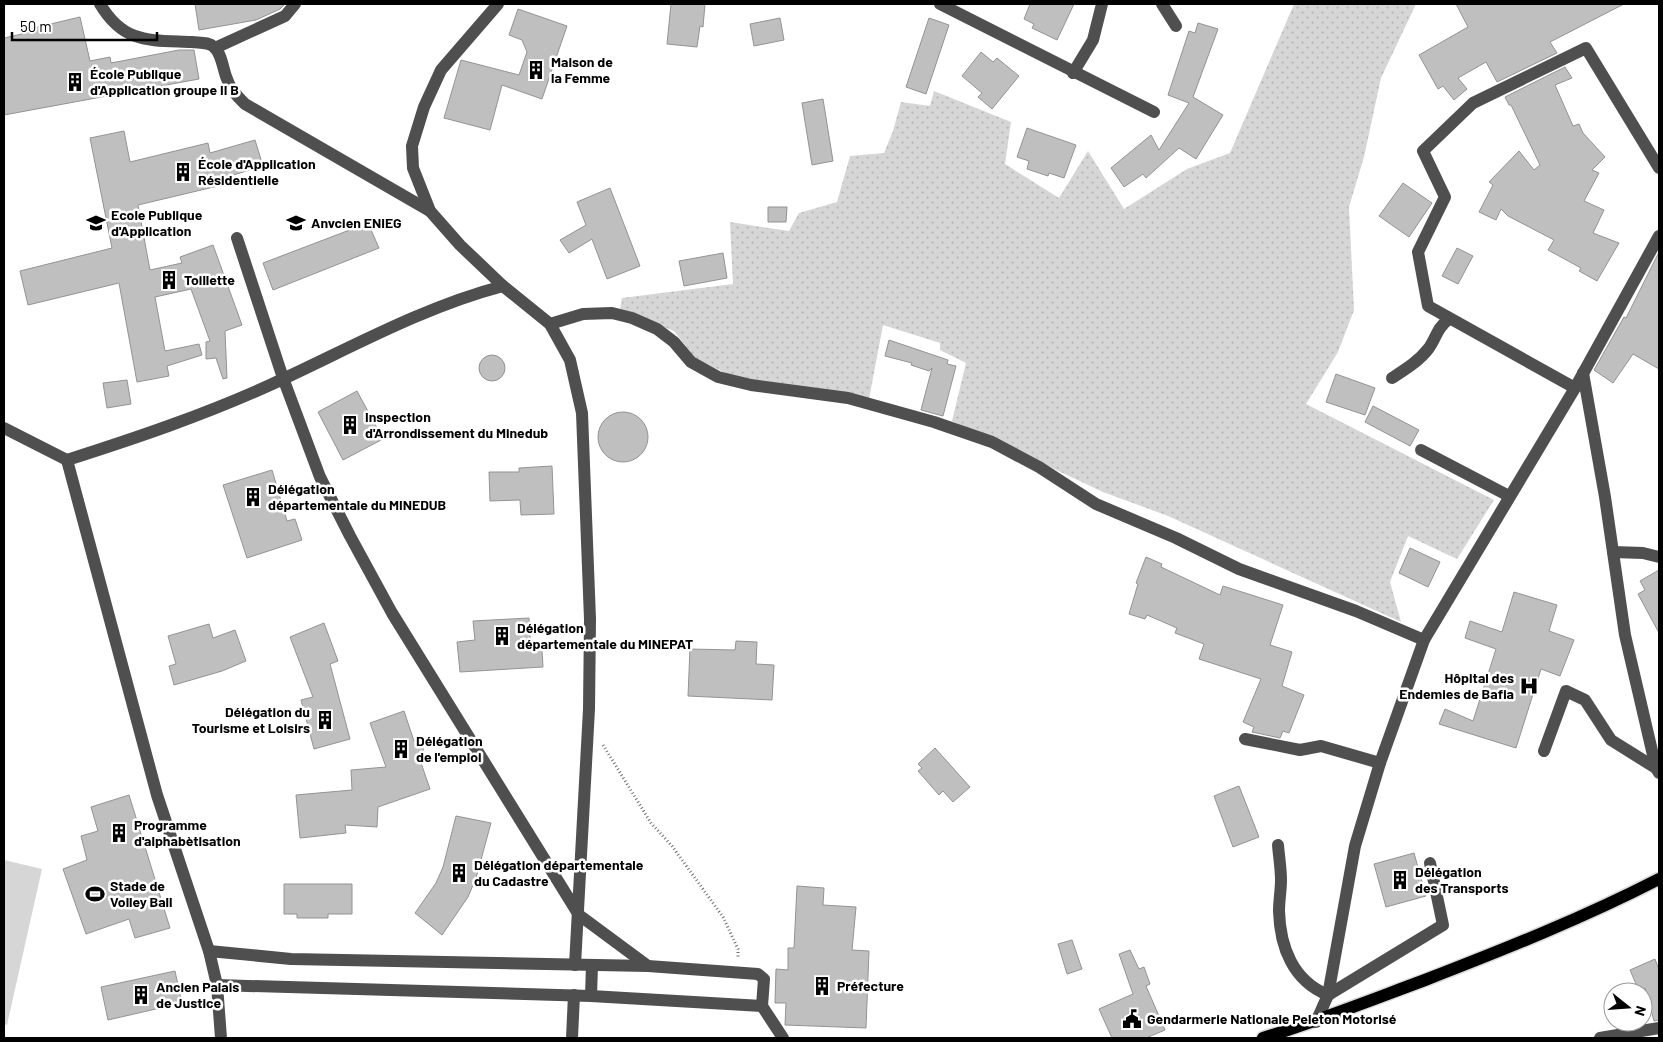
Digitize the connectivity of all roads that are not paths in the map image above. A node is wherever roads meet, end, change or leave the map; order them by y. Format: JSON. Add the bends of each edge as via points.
{"nodes":[{"id":1,"x":100,"y":4,"type":"edge"},
{"id":2,"x":295,"y":4,"type":"edge"},
{"id":3,"x":498,"y":4,"type":"edge"},
{"id":4,"x":940,"y":4,"type":"edge"},
{"id":5,"x":1102,"y":4,"type":"edge"},
{"id":6,"x":1162,"y":4,"type":"edge"},
{"id":7,"x":1176,"y":26,"type":"dead end"},
{"id":8,"x":215,"y":48,"type":"junction"},
{"id":9,"x":1073,"y":73,"type":"junction"},
{"id":10,"x":1154,"y":112,"type":"dead end"},
{"id":11,"x":1659,"y":168,"type":"edge"},
{"id":12,"x":430,"y":211,"type":"junction"},
{"id":13,"x":1659,"y":236,"type":"edge"},
{"id":14,"x":236,"y":238,"type":"dead end"},
{"id":15,"x":503,"y":286,"type":"junction"},
{"id":16,"x":1449,"y":319,"type":"junction"},
{"id":17,"x":550,"y":324,"type":"junction"},
{"id":18,"x":1583,"y":374,"type":"junction"},
{"id":19,"x":283,"y":378,"type":"junction"},
{"id":20,"x":1392,"y":378,"type":"dead end"},
{"id":21,"x":1575,"y":388,"type":"junction"},
{"id":22,"x":4,"y":428,"type":"edge"},
{"id":23,"x":1421,"y":450,"type":"dead end"},
{"id":24,"x":67,"y":460,"type":"junction"},
{"id":25,"x":1509,"y":496,"type":"junction"},
{"id":26,"x":1613,"y":552,"type":"junction"},
{"id":27,"x":1659,"y":557,"type":"edge"},
{"id":28,"x":1424,"y":640,"type":"junction"},
{"id":29,"x":1245,"y":738,"type":"dead end"},
{"id":30,"x":1544,"y":751,"type":"dead end"},
{"id":31,"x":1380,"y":764,"type":"junction"},
{"id":32,"x":1658,"y":770,"type":"edge"},
{"id":33,"x":1278,"y":845,"type":"dead end"},
{"id":34,"x":1430,"y":863,"type":"dead end"},
{"id":35,"x":1659,"y":879,"type":"edge"},
{"id":36,"x":579,"y":915,"type":"junction"},
{"id":37,"x":208,"y":951,"type":"junction"},
{"id":38,"x":575,"y":965,"type":"junction"},
{"id":39,"x":592,"y":965,"type":"junction"},
{"id":40,"x":648,"y":966,"type":"junction"},
{"id":41,"x":217,"y":985,"type":"junction"},
{"id":42,"x":574,"y":995,"type":"junction"},
{"id":43,"x":1328,"y":995,"type":"junction"},
{"id":44,"x":591,"y":996,"type":"junction"},
{"id":45,"x":762,"y":1006,"type":"junction"},
{"id":46,"x":1316,"y":1022,"type":"junction"},
{"id":47,"x":1659,"y":1028,"type":"edge"},
{"id":48,"x":222,"y":1038,"type":"edge"},
{"id":49,"x":572,"y":1038,"type":"edge"},
{"id":50,"x":783,"y":1038,"type":"edge"},
{"id":51,"x":1263,"y":1038,"type":"edge"},
{"id":52,"x":1600,"y":1038,"type":"edge"}],
"edges":[{"from":1,"to":8,"type":"street","via":[[110,21],[131,35],[206,43]]},
{"from":2,"to":8,"type":"street","via":[[285,16]]},
{"from":3,"to":12,"type":"street","via":[[440,70],[424,107],[412,146],[413,168]]},
{"from":4,"to":9,"type":"street"},
{"from":5,"to":9,"type":"street","via":[[1093,40]]},
{"from":6,"to":7,"type":"street"},
{"from":8,"to":12,"type":"street","via":[[235,94],[245,104]]},
{"from":9,"to":10,"type":"street"},
{"from":11,"to":16,"type":"street","via":[[1586,48],[1473,103],[1424,151],[1445,197],[1418,252],[1428,306]]},
{"from":12,"to":15,"type":"street"},
{"from":13,"to":18,"type":"street"},
{"from":14,"to":19,"type":"street"},
{"from":15,"to":17,"type":"street"},
{"from":15,"to":19,"type":"street","via":[[471,294],[400,322]]},
{"from":16,"to":20,"type":"street","via":[[1439,327],[1420,359]]},
{"from":16,"to":21,"type":"street"},
{"from":17,"to":28,"type":"street","via":[[583,314],[612,313],[632,318],[657,329],[674,342],[691,362],[718,378],[848,398],[992,442],[1039,467],[1096,504],[1239,569]]},
{"from":17,"to":36,"type":"street","via":[[570,360],[582,413],[590,619]]},
{"from":18,"to":21,"type":"street"},
{"from":18,"to":26,"type":"street"},
{"from":19,"to":24,"type":"street","via":[[216,409]]},
{"from":19,"to":36,"type":"street","via":[[320,477],[350,536],[418,654]]},
{"from":21,"to":25,"type":"street"},
{"from":22,"to":24,"type":"street"},
{"from":23,"to":25,"type":"street"},
{"from":24,"to":37,"type":"street","via":[[157,795]]},
{"from":25,"to":28,"type":"street"},
{"from":26,"to":27,"type":"street"},
{"from":26,"to":32,"type":"street","via":[[1625,635]]},
{"from":28,"to":31,"type":"street"},
{"from":29,"to":31,"type":"street","via":[[1300,750],[1321,746]]},
{"from":30,"to":32,"type":"street","via":[[1566,691],[1585,700],[1611,740]]},
{"from":31,"to":43,"type":"street","via":[[1355,846]]},
{"from":33,"to":43,"type":"street","via":[[1279,912],[1287,958],[1315,990]]},
{"from":34,"to":43,"type":"street","via":[[1443,925]]},
{"from":35,"to":46,"type":"main road","via":[[1516,946]]},
{"from":36,"to":38,"type":"street"},
{"from":36,"to":40,"type":"street"},
{"from":37,"to":38,"type":"street","via":[[291,959]]},
{"from":37,"to":41,"type":"street"},
{"from":38,"to":39,"type":"street"},
{"from":39,"to":40,"type":"street"},
{"from":39,"to":44,"type":"street"},
{"from":40,"to":45,"type":"street","via":[[762,976]]},
{"from":41,"to":42,"type":"street"},
{"from":41,"to":48,"type":"street"},
{"from":42,"to":44,"type":"street"},
{"from":42,"to":49,"type":"street"},
{"from":43,"to":46,"type":"street"},
{"from":44,"to":45,"type":"street"},
{"from":45,"to":50,"type":"street"},
{"from":46,"to":51,"type":"main road"},
{"from":47,"to":52,"type":"street"}]}
